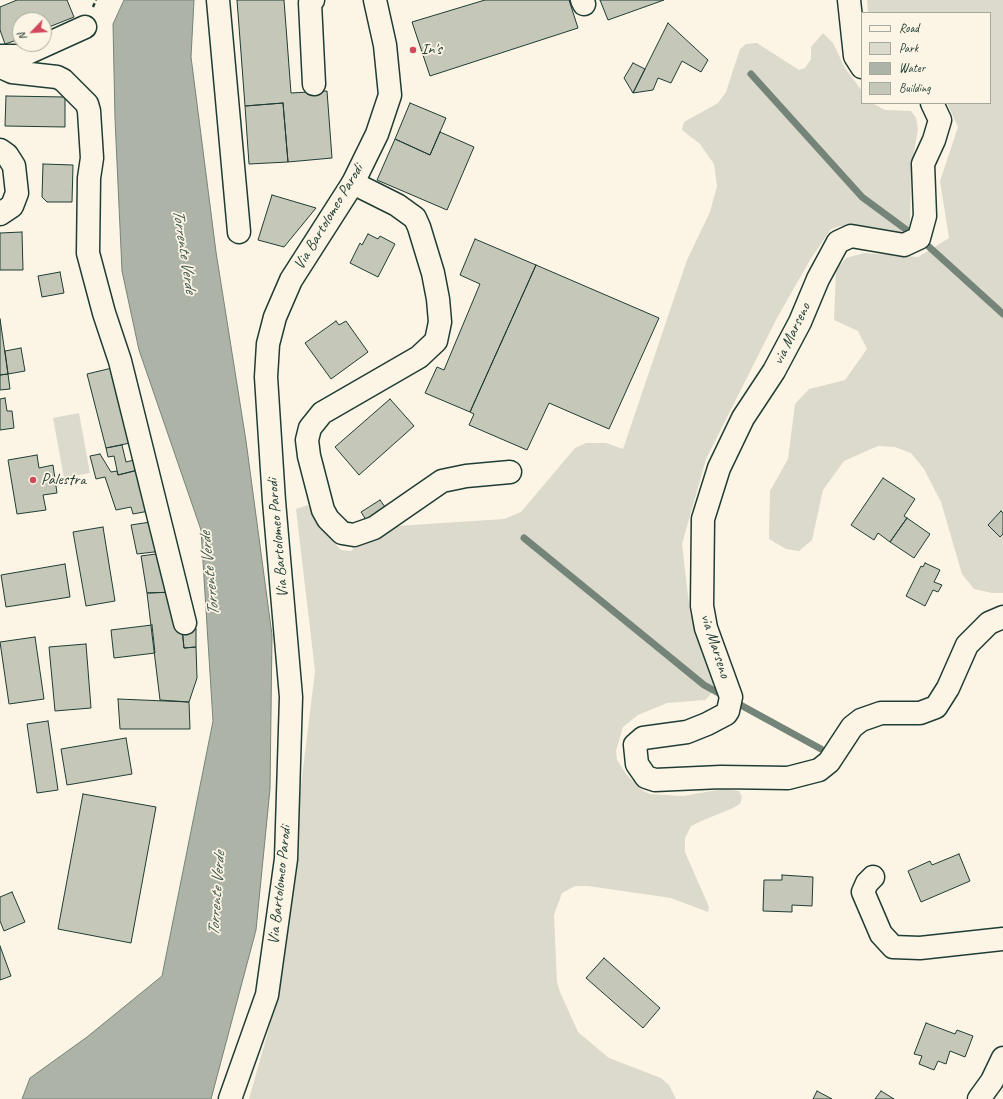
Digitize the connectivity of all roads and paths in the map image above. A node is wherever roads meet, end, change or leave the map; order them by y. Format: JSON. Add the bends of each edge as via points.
{"nodes":[{"id":1,"x":218,"y":0,"type":"edge"},
{"id":2,"x":313,"y":0,"type":"edge"},
{"id":3,"x":375,"y":0,"type":"edge"},
{"id":4,"x":849,"y":0,"type":"edge"},
{"id":5,"x":85,"y":27,"type":"dead end"},
{"id":6,"x":0,"y":56,"type":"edge"},
{"id":7,"x":0,"y":63,"type":"edge"},
{"id":8,"x":861,"y":65,"type":"edge"},
{"id":9,"x":314,"y":84,"type":"dead end"},
{"id":10,"x":932,"y":104,"type":"edge"},
{"id":11,"x":0,"y":150,"type":"edge"},
{"id":12,"x":353,"y":183,"type":"junction"},
{"id":13,"x":0,"y":214,"type":"edge"},
{"id":14,"x":239,"y":232,"type":"dead end"},
{"id":15,"x":510,"y":472,"type":"dead end"},
{"id":16,"x":1003,"y":617,"type":"edge"},
{"id":17,"x":185,"y":623,"type":"dead end"},
{"id":18,"x":873,"y":877,"type":"dead end"},
{"id":19,"x":1003,"y":939,"type":"edge"},
{"id":20,"x":1003,"y":1058,"type":"edge"},
{"id":21,"x":230,"y":1099,"type":"edge"},
{"id":22,"x":979,"y":1099,"type":"edge"}],
"edges":[{"from":1,"to":14,"type":"street"},
{"from":2,"to":9,"type":"street","via":[[310,3]]},
{"from":3,"to":12,"type":"street","name":"Via Bartolomeo Parodi","via":[[385,45],[390,95],[376,134]]},
{"from":4,"to":8,"type":"street","via":[[855,56]]},
{"from":5,"to":6,"type":"street","via":[[21,56]]},
{"from":7,"to":17,"type":"street","via":[[3,68],[12,72],[57,77],[63,80],[87,104],[89,110],[92,158],[89,178],[88,253],[120,362]]},
{"from":10,"to":16,"type":"street","name":"via Marseno","via":[[940,120],[923,164],[925,216],[919,238],[904,245],[851,236],[838,242],[818,279],[800,322],[774,371],[743,418],[719,468],[703,519],[702,606],[706,628],[731,697],[728,710],[726,714],[687,732],[643,738],[635,745],[637,764],[646,777],[655,780],[721,777],[788,778],[819,770],[829,762],[852,727],[861,720],[881,713],[920,712],[936,708],[967,645],[989,623]]},
{"from":11,"to":13,"type":"street","via":[[14,166],[17,193],[12,206]]},
{"from":12,"to":15,"type":"street","via":[[397,205],[415,218],[433,273],[440,322],[436,341],[419,357],[322,412],[310,428],[307,440],[309,456],[328,519],[342,533],[361,534],[374,528],[442,481]]},
{"from":12,"to":21,"type":"street","name":"Via Bartolomeo Parodi","via":[[291,280],[275,317],[268,344],[266,377],[291,697],[286,858],[267,995]]},
{"from":18,"to":19,"type":"street","via":[[863,892],[880,934],[893,947],[920,948]]},
{"from":20,"to":22,"type":"street","via":[[992,1081]]}]}
